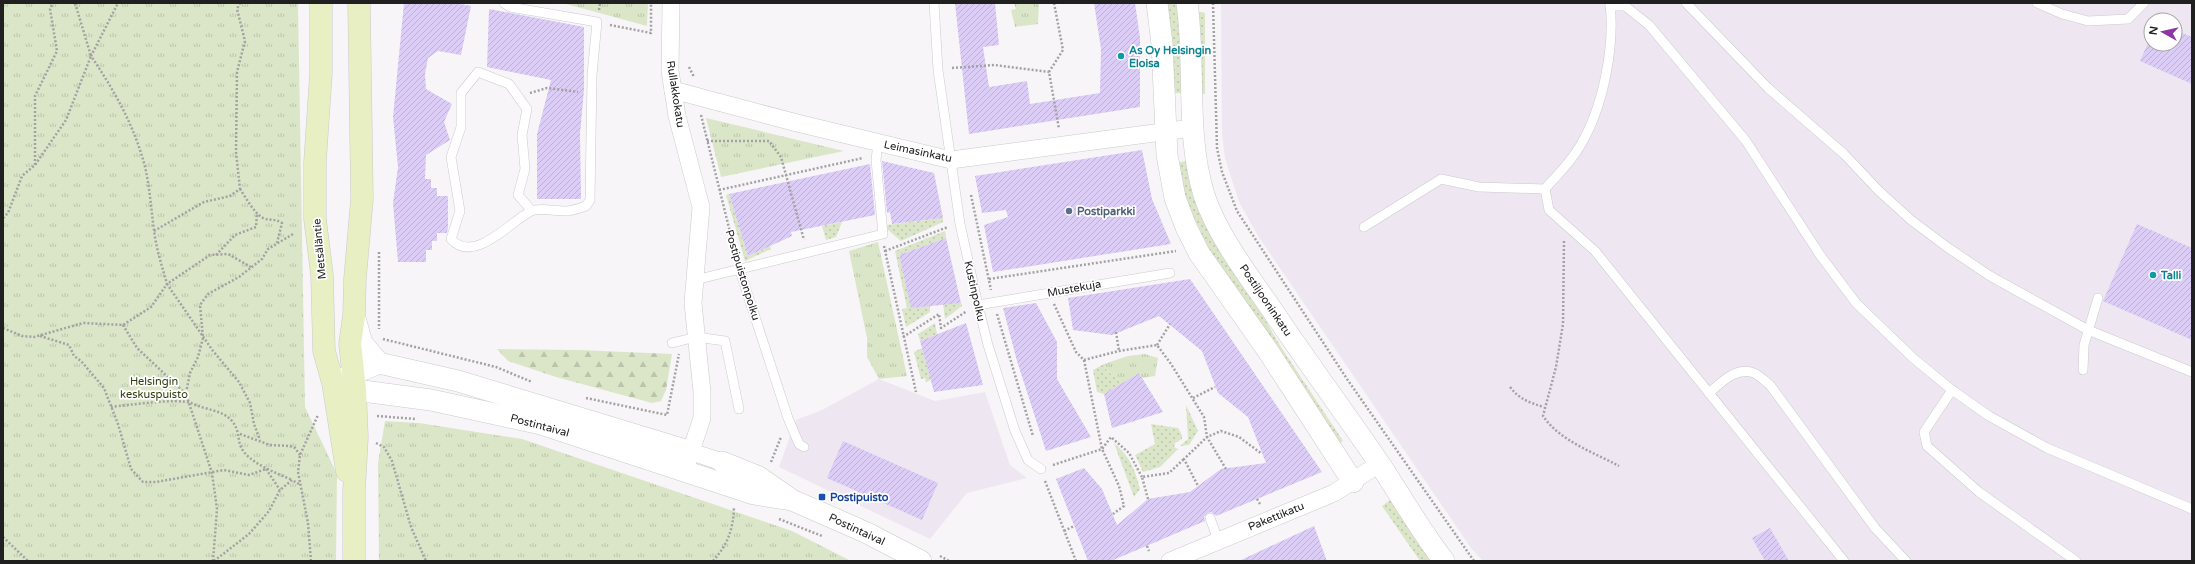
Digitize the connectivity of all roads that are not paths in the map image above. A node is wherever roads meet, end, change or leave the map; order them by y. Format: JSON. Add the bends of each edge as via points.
{"nodes":[{"id":1,"x":321,"y":3,"type":"edge"},
{"id":2,"x":359,"y":3,"type":"edge"},
{"id":3,"x":504,"y":3,"type":"edge"},
{"id":4,"x":671,"y":3,"type":"edge"},
{"id":5,"x":934,"y":3,"type":"edge"},
{"id":6,"x":1158,"y":3,"type":"edge"},
{"id":7,"x":1187,"y":3,"type":"edge"},
{"id":8,"x":1686,"y":3,"type":"edge"},
{"id":9,"x":2037,"y":3,"type":"edge"},
{"id":10,"x":2144,"y":3,"type":"edge"},
{"id":11,"x":1610,"y":5,"type":"edge"},
{"id":12,"x":673,"y":90,"type":"junction"},
{"id":13,"x":1192,"y":128,"type":"junction"},
{"id":14,"x":1164,"y":131,"type":"junction"},
{"id":15,"x":877,"y":149,"type":"junction"},
{"id":16,"x":951,"y":160,"type":"junction"},
{"id":17,"x":1545,"y":189,"type":"junction"},
{"id":18,"x":532,"y":211,"type":"junction"},
{"id":19,"x":1364,"y":228,"type":"dead end"},
{"id":20,"x":739,"y":268,"type":"junction"},
{"id":21,"x":1170,"y":274,"type":"dead end"},
{"id":22,"x":695,"y":280,"type":"junction"},
{"id":23,"x":2098,"y":298,"type":"dead end"},
{"id":24,"x":978,"y":305,"type":"junction"},
{"id":25,"x":354,"y":315,"type":"junction"},
{"id":26,"x":2088,"y":330,"type":"junction"},
{"id":27,"x":683,"y":341,"type":"junction"},
{"id":28,"x":380,"y":363,"type":"junction"},
{"id":29,"x":2082,"y":370,"type":"dead end"},
{"id":30,"x":2192,"y":372,"type":"edge"},
{"id":31,"x":354,"y":382,"type":"junction"},
{"id":32,"x":333,"y":383,"type":"junction"},
{"id":33,"x":1952,"y":390,"type":"junction"},
{"id":34,"x":1709,"y":393,"type":"junction"},
{"id":35,"x":739,"y":409,"type":"dead end"},
{"id":36,"x":804,"y":447,"type":"dead end"},
{"id":37,"x":688,"y":461,"type":"junction"},
{"id":38,"x":722,"y":462,"type":"joint"},
{"id":39,"x":1379,"y":464,"type":"junction"},
{"id":40,"x":1041,"y":469,"type":"road end"},
{"id":41,"x":1352,"y":482,"type":"junction"},
{"id":42,"x":354,"y":491,"type":"junction"},
{"id":43,"x":792,"y":500,"type":"junction"},
{"id":44,"x":2192,"y":509,"type":"edge"},
{"id":45,"x":1210,"y":518,"type":"dead end"},
{"id":46,"x":1218,"y":540,"type":"junction"},
{"id":47,"x":354,"y":561,"type":"edge"},
{"id":48,"x":921,"y":561,"type":"edge"},
{"id":49,"x":1170,"y":561,"type":"edge"},
{"id":50,"x":1444,"y":561,"type":"edge"},
{"id":51,"x":1844,"y":561,"type":"edge"},
{"id":52,"x":1906,"y":561,"type":"edge"},
{"id":53,"x":2076,"y":561,"type":"edge"}],
"edges":[{"from":1,"to":32,"type":"main road","name":"Metsäläntie","via":[[321,74],[315,162],[316,219],[322,275],[324,351]]},
{"from":2,"to":25,"type":"main road","name":"Metsäläntie","via":[[362,199]]},
{"from":3,"to":18,"type":"lane","via":[[510,7],[597,22],[592,94],[590,200],[586,206],[568,211]]},
{"from":4,"to":12,"type":"street","name":"Rullakkokatu","via":[[670,64]]},
{"from":5,"to":16,"type":"lane","name":"Kustinpolku","via":[[938,70]]},
{"from":6,"to":14,"type":"street","via":[[1162,44]]},
{"from":7,"to":13,"type":"street","name":"Postiljooninkatu","via":[[1191,31]]},
{"from":8,"to":26,"type":"lane","via":[[1768,88],[1844,154],[1911,220],[1990,276]]},
{"from":9,"to":10,"type":"lane","via":[[2062,14],[2088,21],[2128,18]]},
{"from":11,"to":17,"type":"lane","via":[[1609,53],[1598,109],[1580,146]]},
{"from":11,"to":33,"type":"lane","via":[[1625,6],[1649,25],[1746,141],[1820,255],[1856,303],[1913,358]]},
{"from":12,"to":15,"type":"street","name":"Leimasinkatu"},
{"from":12,"to":22,"type":"street","name":"Rullakkokatu","via":[[677,116],[701,207]]},
{"from":13,"to":14,"type":"street","name":"Leimasinkatu"},
{"from":13,"to":39,"type":"street","name":"Postiljooninkatu","via":[[1201,181],[1216,222],[1307,361]]},
{"from":14,"to":16,"type":"street","name":"Leimasinkatu"},
{"from":14,"to":41,"type":"street","via":[[1175,198],[1199,254],[1268,351]]},
{"from":15,"to":16,"type":"street","name":"Leimasinkatu"},
{"from":15,"to":20,"type":"lane","via":[[883,234]]},
{"from":16,"to":24,"type":"lane","name":"Kustinpolku","via":[[960,224]]},
{"from":17,"to":19,"type":"lane","via":[[1479,187],[1441,179]]},
{"from":17,"to":34,"type":"lane","via":[[1549,210],[1595,251]]},
{"from":18,"to":18,"type":"lane","via":[[482,244],[468,248],[452,239],[460,211],[451,157],[461,128],[461,94],[478,72],[509,84],[526,109],[522,135],[525,168],[518,195]]},
{"from":20,"to":22,"type":"lane"},
{"from":20,"to":36,"type":"lane","name":"Postipuistonpolku","via":[[788,418],[799,444]]},
{"from":21,"to":24,"type":"lane","name":"Mustekuja"},
{"from":22,"to":27,"type":"street","name":"Rullakkokatu","via":[[693,303]]},
{"from":23,"to":26,"type":"lane"},
{"from":24,"to":40,"type":"lane","name":"Kustinpolku","via":[[1015,431],[1028,460]]},
{"from":25,"to":28,"type":"street","via":[[362,344]]},
{"from":25,"to":31,"type":"main road","name":"Metsäläntie","via":[[350,344]]},
{"from":26,"to":29,"type":"lane"},
{"from":26,"to":30,"type":"lane"},
{"from":27,"to":35,"type":"lane","via":[[725,341]]},
{"from":27,"to":37,"type":"street","name":"Rullakkokatu","via":[[702,392],[702,418]]},
{"from":28,"to":31,"type":"street"},
{"from":28,"to":37,"type":"street","name":"Postintaival","via":[[458,381]]},
{"from":31,"to":32,"type":"street","name":"Postintaival"},
{"from":31,"to":37,"type":"street","name":"Postintaival","via":[[541,424]]},
{"from":31,"to":42,"type":"main road","name":"Metsäläntie","via":[[357,437]]},
{"from":32,"to":42,"type":"main road","name":"Metsäläntie","via":[[347,470]]},
{"from":33,"to":44,"type":"lane","via":[[1990,416],[2047,448]]},
{"from":33,"to":53,"type":"lane","via":[[1924,432],[1927,446],[1979,492]]},
{"from":34,"to":51,"type":"lane"},
{"from":34,"to":52,"type":"lane","via":[[1739,372],[1754,373],[1770,385],[1875,528]]},
{"from":37,"to":38,"type":"street","name":"Postintaival"},
{"from":37,"to":43,"type":"street","name":"Postintaival","via":[[754,494]]},
{"from":38,"to":43,"type":"street","name":"Postintaival","via":[[759,477]]},
{"from":39,"to":41,"type":"street","name":"Pakettikatu"},
{"from":39,"to":50,"type":"street","name":"Postiljooninkatu"},
{"from":41,"to":46,"type":"street","name":"Pakettikatu","via":[[1334,493]]},
{"from":42,"to":47,"type":"main road","name":"Metsäläntie"},
{"from":43,"to":48,"type":"street","name":"Postintaival","via":[[867,533]]},
{"from":45,"to":46,"type":"lane"},
{"from":46,"to":49,"type":"street","name":"Pakettikatu"}]}
